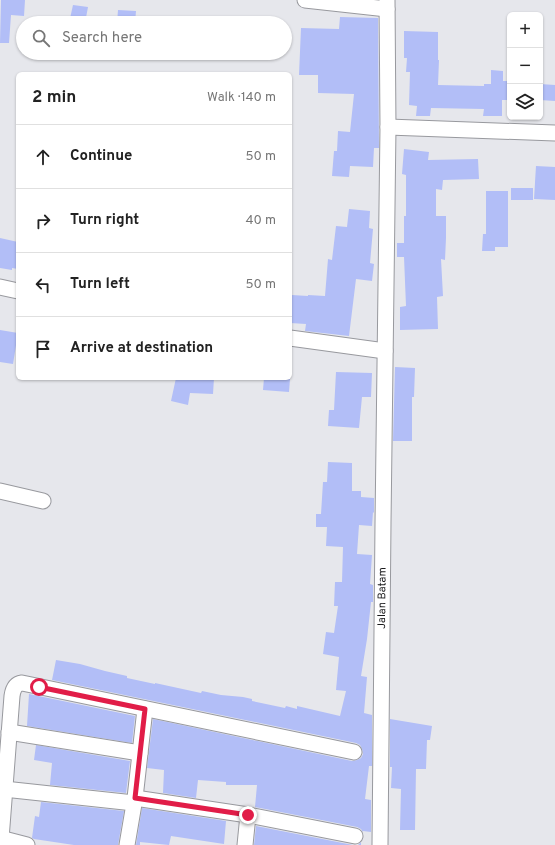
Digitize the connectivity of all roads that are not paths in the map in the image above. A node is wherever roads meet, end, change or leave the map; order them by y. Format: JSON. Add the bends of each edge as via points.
{"nodes":[{"id":1,"x":305,"y":0,"type":"edge"},
{"id":2,"x":387,"y":5,"type":"edge"},
{"id":3,"x":388,"y":127,"type":"junction"},
{"id":4,"x":555,"y":133,"type":"edge"},
{"id":5,"x":0,"y":287,"type":"edge"},
{"id":6,"x":16,"y":291,"type":"edge"},
{"id":7,"x":292,"y":338,"type":"edge"},
{"id":8,"x":385,"y":351,"type":"junction"},
{"id":9,"x":0,"y":491,"type":"edge"},
{"id":10,"x":43,"y":502,"type":"dead end"},
{"id":11,"x":145,"y":709,"type":"junction"},
{"id":12,"x":9,"y":732,"type":"junction"},
{"id":13,"x":354,"y":752,"type":"dead end"},
{"id":14,"x":140,"y":754,"type":"junction"},
{"id":15,"x":4,"y":789,"type":"junction"},
{"id":16,"x":134,"y":800,"type":"junction"},
{"id":17,"x":248,"y":815,"type":"junction"},
{"id":18,"x":355,"y":836,"type":"dead end"},
{"id":19,"x":0,"y":839,"type":"edge"},
{"id":20,"x":27,"y":845,"type":"edge"},
{"id":21,"x":127,"y":845,"type":"edge"},
{"id":22,"x":245,"y":845,"type":"edge"},
{"id":23,"x":380,"y":845,"type":"edge"}],
"edges":[{"from":1,"to":2,"type":"street"},
{"from":2,"to":3,"type":"street","name":"Jalan Batam"},
{"from":3,"to":4,"type":"street"},
{"from":3,"to":8,"type":"street","name":"Jalan Batam"},
{"from":5,"to":6,"type":"street"},
{"from":7,"to":8,"type":"street"},
{"from":8,"to":23,"type":"street","name":"Jalan Batam"},
{"from":9,"to":10,"type":"street"},
{"from":11,"to":12,"type":"street","via":[[19,684],[15,686],[12,696]]},
{"from":11,"to":13,"type":"street"},
{"from":11,"to":14,"type":"street"},
{"from":12,"to":14,"type":"street"},
{"from":12,"to":15,"type":"street"},
{"from":14,"to":16,"type":"street"},
{"from":15,"to":16,"type":"street"},
{"from":15,"to":19,"type":"street"},
{"from":16,"to":17,"type":"street"},
{"from":16,"to":21,"type":"street"},
{"from":17,"to":18,"type":"street"},
{"from":17,"to":22,"type":"street"},
{"from":19,"to":20,"type":"street"}]}
